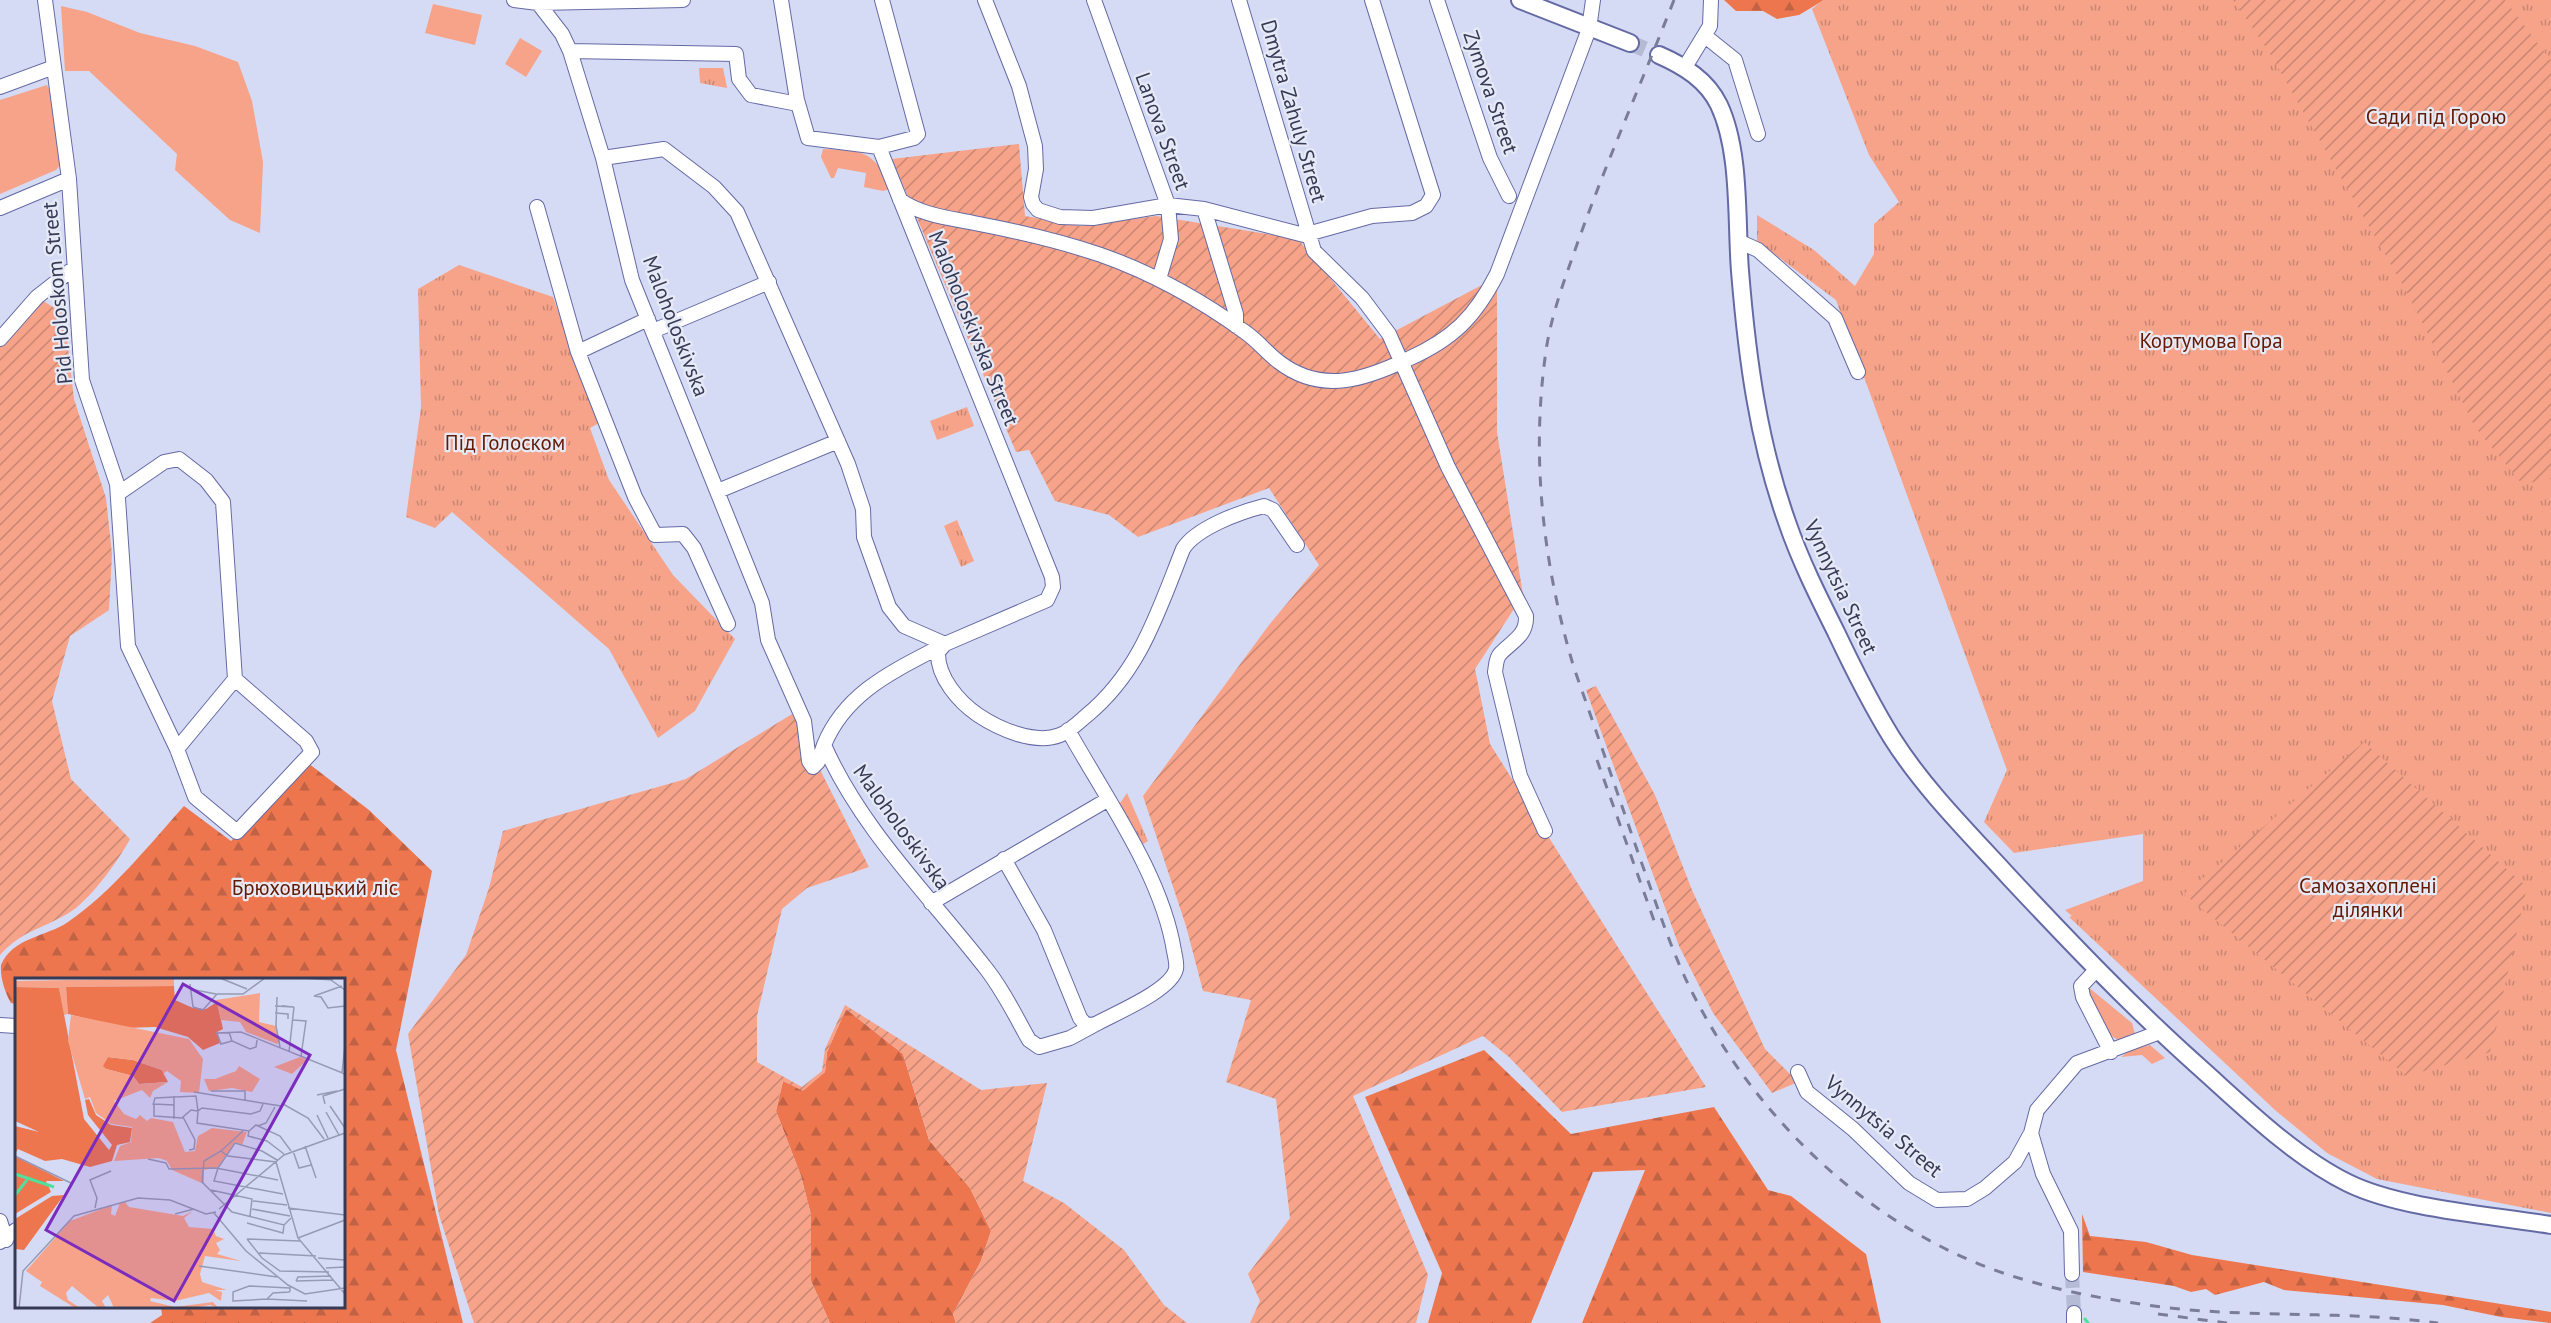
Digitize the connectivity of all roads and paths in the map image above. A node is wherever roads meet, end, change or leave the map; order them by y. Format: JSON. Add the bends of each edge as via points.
{"nodes":[{"id":1,"x":45,"y":0,"type":"edge"},
{"id":2,"x":514,"y":0,"type":"edge"},
{"id":3,"x":683,"y":0,"type":"edge"},
{"id":4,"x":781,"y":0,"type":"edge"},
{"id":5,"x":882,"y":0,"type":"edge"},
{"id":6,"x":985,"y":0,"type":"edge"},
{"id":7,"x":1094,"y":0,"type":"edge"},
{"id":8,"x":1239,"y":0,"type":"edge"},
{"id":9,"x":1372,"y":0,"type":"edge"},
{"id":10,"x":1437,"y":0,"type":"edge"},
{"id":11,"x":1520,"y":0,"type":"edge"},
{"id":12,"x":1593,"y":0,"type":"edge"},
{"id":13,"x":1711,"y":0,"type":"edge"},
{"id":14,"x":538,"y":3,"type":"junction"},
{"id":15,"x":1589,"y":28,"type":"junction"},
{"id":16,"x":1706,"y":36,"type":"junction"},
{"id":17,"x":1630,"y":43,"type":"tunnel mouth"},
{"id":18,"x":570,"y":51,"type":"junction"},
{"id":19,"x":1659,"y":55,"type":"tunnel mouth"},
{"id":20,"x":54,"y":67,"type":"junction"},
{"id":21,"x":1685,"y":67,"type":"junction"},
{"id":22,"x":0,"y":87,"type":"edge"},
{"id":23,"x":798,"y":104,"type":"junction"},
{"id":24,"x":1758,"y":134,"type":"dead end"},
{"id":25,"x":879,"y":147,"type":"junction"},
{"id":26,"x":603,"y":158,"type":"junction"},
{"id":27,"x":69,"y":179,"type":"junction"},
{"id":28,"x":1509,"y":195,"type":"dead end"},
{"id":29,"x":900,"y":200,"type":"junction"},
{"id":30,"x":1033,"y":204,"type":"junction"},
{"id":31,"x":1168,"y":205,"type":"junction"},
{"id":32,"x":537,"y":207,"type":"dead end"},
{"id":33,"x":0,"y":208,"type":"edge"},
{"id":34,"x":1204,"y":209,"type":"junction"},
{"id":35,"x":1029,"y":234,"type":"junction"},
{"id":36,"x":1308,"y":234,"type":"junction"},
{"id":37,"x":1738,"y":241,"type":"junction"},
{"id":38,"x":74,"y":268,"type":"junction"},
{"id":39,"x":1159,"y":279,"type":"junction"},
{"id":40,"x":769,"y":282,"type":"junction"},
{"id":41,"x":650,"y":325,"type":"junction"},
{"id":42,"x":1236,"y":327,"type":"junction"},
{"id":43,"x":0,"y":339,"type":"edge"},
{"id":44,"x":578,"y":352,"type":"junction"},
{"id":45,"x":1401,"y":363,"type":"junction"},
{"id":46,"x":1858,"y":372,"type":"dead end"},
{"id":47,"x":838,"y":441,"type":"junction"},
{"id":48,"x":718,"y":491,"type":"junction"},
{"id":49,"x":118,"y":493,"type":"junction"},
{"id":50,"x":1297,"y":545,"type":"dead end"},
{"id":51,"x":728,"y":624,"type":"dead end"},
{"id":52,"x":945,"y":644,"type":"junction"},
{"id":53,"x":235,"y":679,"type":"junction"},
{"id":54,"x":1068,"y":730,"type":"junction"},
{"id":55,"x":824,"y":745,"type":"junction"},
{"id":56,"x":177,"y":749,"type":"junction"},
{"id":57,"x":1107,"y":800,"type":"junction"},
{"id":58,"x":1545,"y":831,"type":"dead end"},
{"id":59,"x":1004,"y":859,"type":"junction"},
{"id":60,"x":931,"y":903,"type":"junction"},
{"id":61,"x":2097,"y":969,"type":"junction"},
{"id":62,"x":1094,"y":1024,"type":"junction"},
{"id":63,"x":0,"y":1025,"type":"edge"},
{"id":64,"x":15,"y":1026,"type":"edge"},
{"id":65,"x":2160,"y":1032,"type":"junction"},
{"id":66,"x":2111,"y":1052,"type":"junction"},
{"id":67,"x":1798,"y":1072,"type":"dead end"},
{"id":68,"x":2031,"y":1134,"type":"junction"},
{"id":69,"x":0,"y":1221,"type":"edge"},
{"id":70,"x":2551,"y":1225,"type":"edge"},
{"id":71,"x":7,"y":1237,"type":"edge"},
{"id":72,"x":2072,"y":1274,"type":"tunnel mouth"}],
"edges":[{"from":1,"to":20,"type":"street","name":"Pid Holoskom Street"},
{"from":2,"to":14,"type":"street"},
{"from":3,"to":14,"type":"street"},
{"from":4,"to":23,"type":"street"},
{"from":5,"to":25,"type":"street","via":[[918,134]]},
{"from":6,"to":30,"type":"street","via":[[1019,86],[1035,146]]},
{"from":7,"to":31,"type":"street","name":"Lanova Street"},
{"from":8,"to":36,"type":"street","name":"Dmytra Zahuly Street"},
{"from":9,"to":36,"type":"street","via":[[1432,195],[1429,203],[1412,213],[1372,216]]},
{"from":10,"to":28,"type":"street","name":"Zymova Street","via":[[1490,158]]},
{"from":11,"to":15,"type":"main road"},
{"from":12,"to":15,"type":"street"},
{"from":13,"to":16,"type":"street"},
{"from":14,"to":18,"type":"street","name":"Maloholoskivska"},
{"from":15,"to":17,"type":"main road"},
{"from":15,"to":45,"type":"street","via":[[1485,298],[1465,324],[1439,345]]},
{"from":16,"to":21,"type":"street"},
{"from":16,"to":24,"type":"street","via":[[1735,60]]},
{"from":18,"to":23,"type":"street","via":[[736,54],[739,79],[751,95]]},
{"from":18,"to":26,"type":"street","name":"Maloholoskivska"},
{"from":19,"to":21,"type":"main road","name":"Vynnytsia Street"},
{"from":20,"to":22,"type":"street"},
{"from":20,"to":27,"type":"street","name":"Pid Holoskom Street"},
{"from":21,"to":37,"type":"main road","name":"Vynnytsia Street","via":[[1710,91],[1726,123]]},
{"from":23,"to":25,"type":"street","via":[[808,138]]},
{"from":25,"to":29,"type":"street","name":"Maloholoskivska Street"},
{"from":26,"to":40,"type":"street","via":[[664,149],[737,212]]},
{"from":26,"to":41,"type":"street","name":"Maloholoskivska","via":[[632,280]]},
{"from":27,"to":33,"type":"street"},
{"from":27,"to":38,"type":"street","name":"Pid Holoskom Street"},
{"from":29,"to":35,"type":"street","via":[[948,219]]},
{"from":29,"to":52,"type":"street","name":"Maloholoskivska Street","via":[[1052,577],[1053,587],[1043,602]]},
{"from":30,"to":31,"type":"street","via":[[1038,210],[1060,217],[1093,218]]},
{"from":30,"to":35,"type":"street"},
{"from":31,"to":34,"type":"street"},
{"from":31,"to":39,"type":"street","name":"Lanova Street","via":[[1171,239]]},
{"from":32,"to":44,"type":"street"},
{"from":34,"to":36,"type":"street"},
{"from":34,"to":42,"type":"street","via":[[1236,314]]},
{"from":35,"to":39,"type":"street","via":[[1083,249]]},
{"from":36,"to":45,"type":"street","via":[[1319,258],[1362,298],[1382,323]]},
{"from":37,"to":46,"type":"street","via":[[1758,250],[1835,318]]},
{"from":37,"to":61,"type":"main road","name":"Vynnytsia Street","via":[[1746,337],[1770,471],[1788,525],[1838,636],[1892,738],[1934,796]]},
{"from":38,"to":43,"type":"street","via":[[38,297]]},
{"from":38,"to":49,"type":"street","name":"Pid Holoskom Street","via":[[82,380]]},
{"from":39,"to":42,"type":"street"},
{"from":40,"to":41,"type":"street"},
{"from":40,"to":47,"type":"street"},
{"from":41,"to":44,"type":"street"},
{"from":41,"to":48,"type":"street","name":"Maloholoskivska"},
{"from":42,"to":45,"type":"street","via":[[1280,362],[1310,377],[1357,379]]},
{"from":44,"to":51,"type":"street","via":[[635,497],[655,536],[683,534],[694,548]]},
{"from":45,"to":58,"type":"street","via":[[1448,467],[1526,616],[1527,625],[1498,656],[1495,672],[1520,776]]},
{"from":47,"to":48,"type":"street"},
{"from":47,"to":52,"type":"street","via":[[863,509],[866,543],[892,613],[904,626]]},
{"from":48,"to":55,"type":"street","name":"Maloholoskivska","via":[[762,603],[768,640],[804,721],[808,761],[813,767]]},
{"from":49,"to":53,"type":"street","via":[[164,462],[179,459],[206,480],[223,502]]},
{"from":49,"to":56,"type":"street","name":"Pid Holoskom Street","via":[[128,646]]},
{"from":50,"to":54,"type":"street","via":[[1273,510],[1264,506],[1189,539],[1141,650],[1121,683]]},
{"from":52,"to":54,"type":"street","via":[[938,652],[940,669],[966,707],[990,723],[1018,734],[1058,736]]},
{"from":52,"to":55,"type":"street","via":[[872,685],[833,722]]},
{"from":53,"to":56,"type":"street"},
{"from":53,"to":56,"type":"street","name":"Pid Holoskom Street","via":[[306,741],[312,752],[237,832],[195,797]]},
{"from":54,"to":57,"type":"street"},
{"from":55,"to":60,"type":"street","name":"Maloholoskivska","via":[[855,804]]},
{"from":57,"to":59,"type":"street"},
{"from":57,"to":62,"type":"street","via":[[1155,882],[1172,936],[1176,968],[1169,981],[1146,997]]},
{"from":59,"to":60,"type":"street"},
{"from":59,"to":62,"type":"street","via":[[1044,930],[1080,1018],[1085,1024]]},
{"from":60,"to":62,"type":"street","name":"Maloholoskivska","via":[[985,967],[1029,1040],[1039,1047],[1056,1044]]},
{"from":61,"to":65,"type":"main road","name":"Vynnytsia Street"},
{"from":61,"to":66,"type":"street","via":[[2081,986]]},
{"from":63,"to":64,"type":"street"},
{"from":65,"to":66,"type":"street","name":"Vynnytsia Street"},
{"from":65,"to":70,"type":"main road","name":"Vynnytsia Street","via":[[2262,1122],[2348,1183],[2381,1195]]},
{"from":66,"to":68,"type":"street","name":"Vynnytsia Street","via":[[2077,1063],[2037,1110]]},
{"from":67,"to":68,"type":"street","name":"Vynnytsia Street","via":[[1807,1092],[1853,1129],[1909,1183],[1937,1200],[1967,1199],[1986,1188],[2014,1162]]},
{"from":68,"to":72,"type":"street","via":[[2043,1174],[2071,1230]]},
{"from":69,"to":71,"type":"street"}]}
